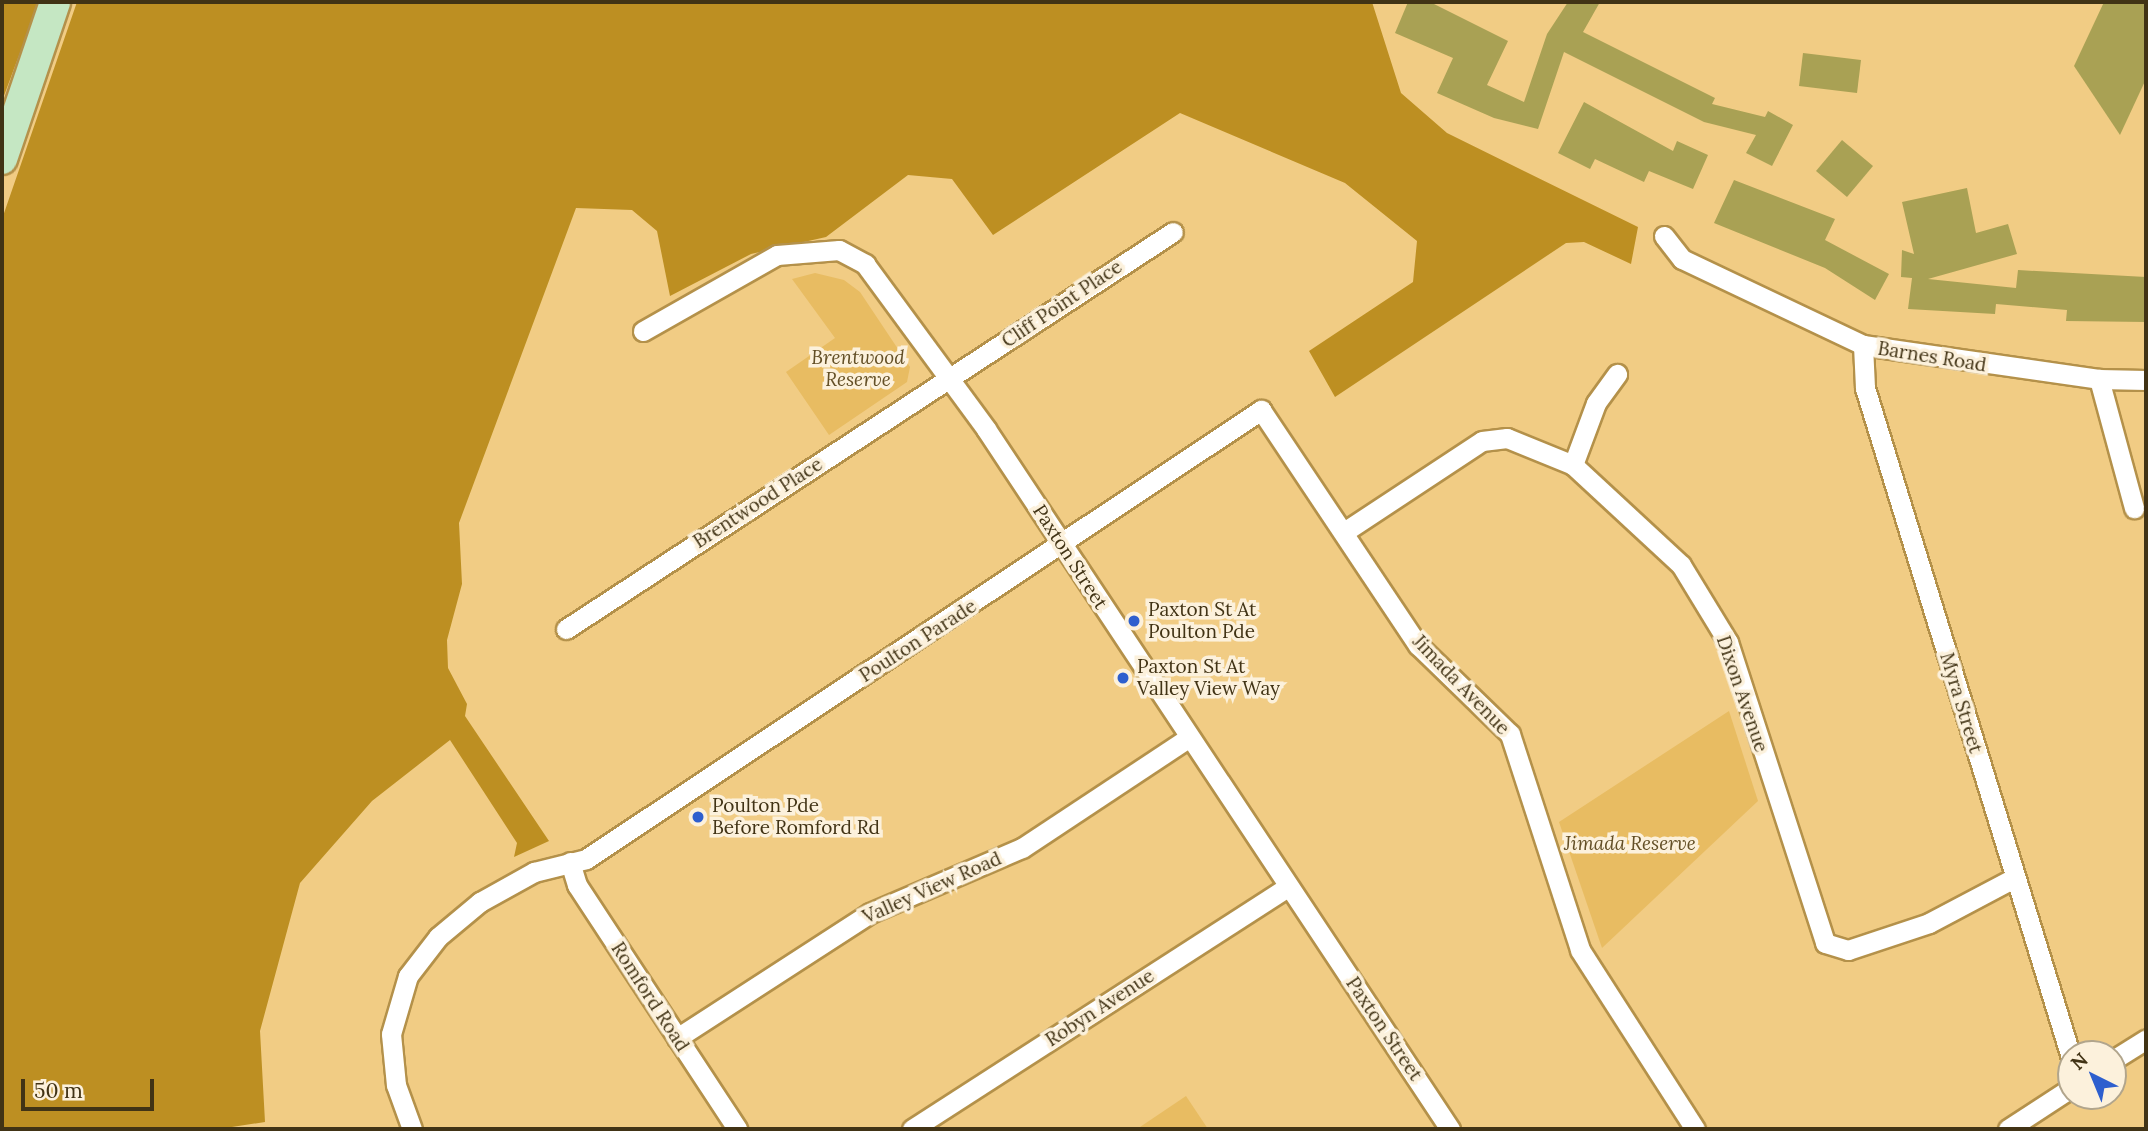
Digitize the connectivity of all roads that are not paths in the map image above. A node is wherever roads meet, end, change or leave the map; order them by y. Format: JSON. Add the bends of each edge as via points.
{"nodes":[{"id":1,"x":55,"y":2,"type":"edge"},
{"id":2,"x":2,"y":159,"type":"edge"},
{"id":3,"x":1173,"y":232,"type":"dead end"},
{"id":4,"x":1664,"y":236,"type":"dead end"},
{"id":5,"x":643,"y":331,"type":"dead end"},
{"id":6,"x":1863,"y":345,"type":"junction"},
{"id":7,"x":1617,"y":373,"type":"dead end"},
{"id":8,"x":951,"y":378,"type":"junction"},
{"id":9,"x":2099,"y":379,"type":"junction"},
{"id":10,"x":2146,"y":380,"type":"edge"},
{"id":11,"x":1261,"y":410,"type":"joint"},
{"id":12,"x":1573,"y":465,"type":"junction"},
{"id":13,"x":2134,"y":508,"type":"dead end"},
{"id":14,"x":1344,"y":532,"type":"junction"},
{"id":15,"x":1063,"y":545,"type":"junction"},
{"id":16,"x":566,"y":629,"type":"dead end"},
{"id":17,"x":1188,"y":738,"type":"junction"},
{"id":18,"x":570,"y":862,"type":"junction"},
{"id":19,"x":2014,"y":878,"type":"junction"},
{"id":20,"x":1288,"y":887,"type":"junction"},
{"id":21,"x":677,"y":1038,"type":"junction"},
{"id":22,"x":2146,"y":1039,"type":"edge"},
{"id":23,"x":2066,"y":1040,"type":"edge"},
{"id":24,"x":2127,"y":1051,"type":"edge"},
{"id":25,"x":2057,"y":1097,"type":"edge"},
{"id":26,"x":412,"y":1129,"type":"edge"},
{"id":27,"x":737,"y":1129,"type":"edge"},
{"id":28,"x":912,"y":1129,"type":"edge"},
{"id":29,"x":1450,"y":1129,"type":"edge"},
{"id":30,"x":1695,"y":1129,"type":"edge"},
{"id":31,"x":2008,"y":1129,"type":"edge"}],
"edges":[{"from":1,"to":2,"type":"main road"},
{"from":3,"to":8,"type":"street","name":"Cliff Point Place"},
{"from":4,"to":6,"type":"street","name":"Barnes Road","via":[[1682,259]]},
{"from":5,"to":8,"type":"street","name":"Paxton Street","via":[[777,256],[839,250],[865,264]]},
{"from":6,"to":9,"type":"street","name":"Barnes Road"},
{"from":6,"to":19,"type":"street","name":"Myra Street","via":[[1865,388]]},
{"from":7,"to":12,"type":"street","via":[[1596,403]]},
{"from":8,"to":15,"type":"street","name":"Paxton Street"},
{"from":8,"to":16,"type":"street","name":"Brentwood Place"},
{"from":9,"to":10,"type":"street","name":"Barnes Road"},
{"from":9,"to":13,"type":"street"},
{"from":11,"to":14,"type":"street","name":"Jimada Avenue"},
{"from":11,"to":15,"type":"street","name":"Poulton Parade"},
{"from":12,"to":14,"type":"street","name":"Dixon Avenue","via":[[1507,438],[1482,441]]},
{"from":12,"to":19,"type":"street","name":"Dixon Avenue","via":[[1681,565],[1728,642],[1825,943],[1849,950],[1929,923]]},
{"from":14,"to":30,"type":"street","name":"Jimada Avenue","via":[[1418,645],[1510,734],[1580,950]]},
{"from":15,"to":17,"type":"street","name":"Paxton Street"},
{"from":15,"to":18,"type":"street","name":"Poulton Parade","via":[[586,859]]},
{"from":17,"to":20,"type":"street","name":"Paxton Street"},
{"from":17,"to":21,"type":"street","name":"Valley View Road","via":[[1022,848],[870,913]]},
{"from":18,"to":21,"type":"street","name":"Romford Road","via":[[577,885]]},
{"from":18,"to":26,"type":"street","name":"Poulton Parade","via":[[534,872],[480,902],[438,937],[408,976],[391,1034],[396,1085]]},
{"from":19,"to":23,"type":"street","name":"Myra Street"},
{"from":20,"to":28,"type":"street","name":"Robyn Avenue"},
{"from":20,"to":29,"type":"street","name":"Paxton Street"},
{"from":21,"to":27,"type":"street","name":"Romford Road"},
{"from":22,"to":24,"type":"street"},
{"from":25,"to":31,"type":"street"}]}
